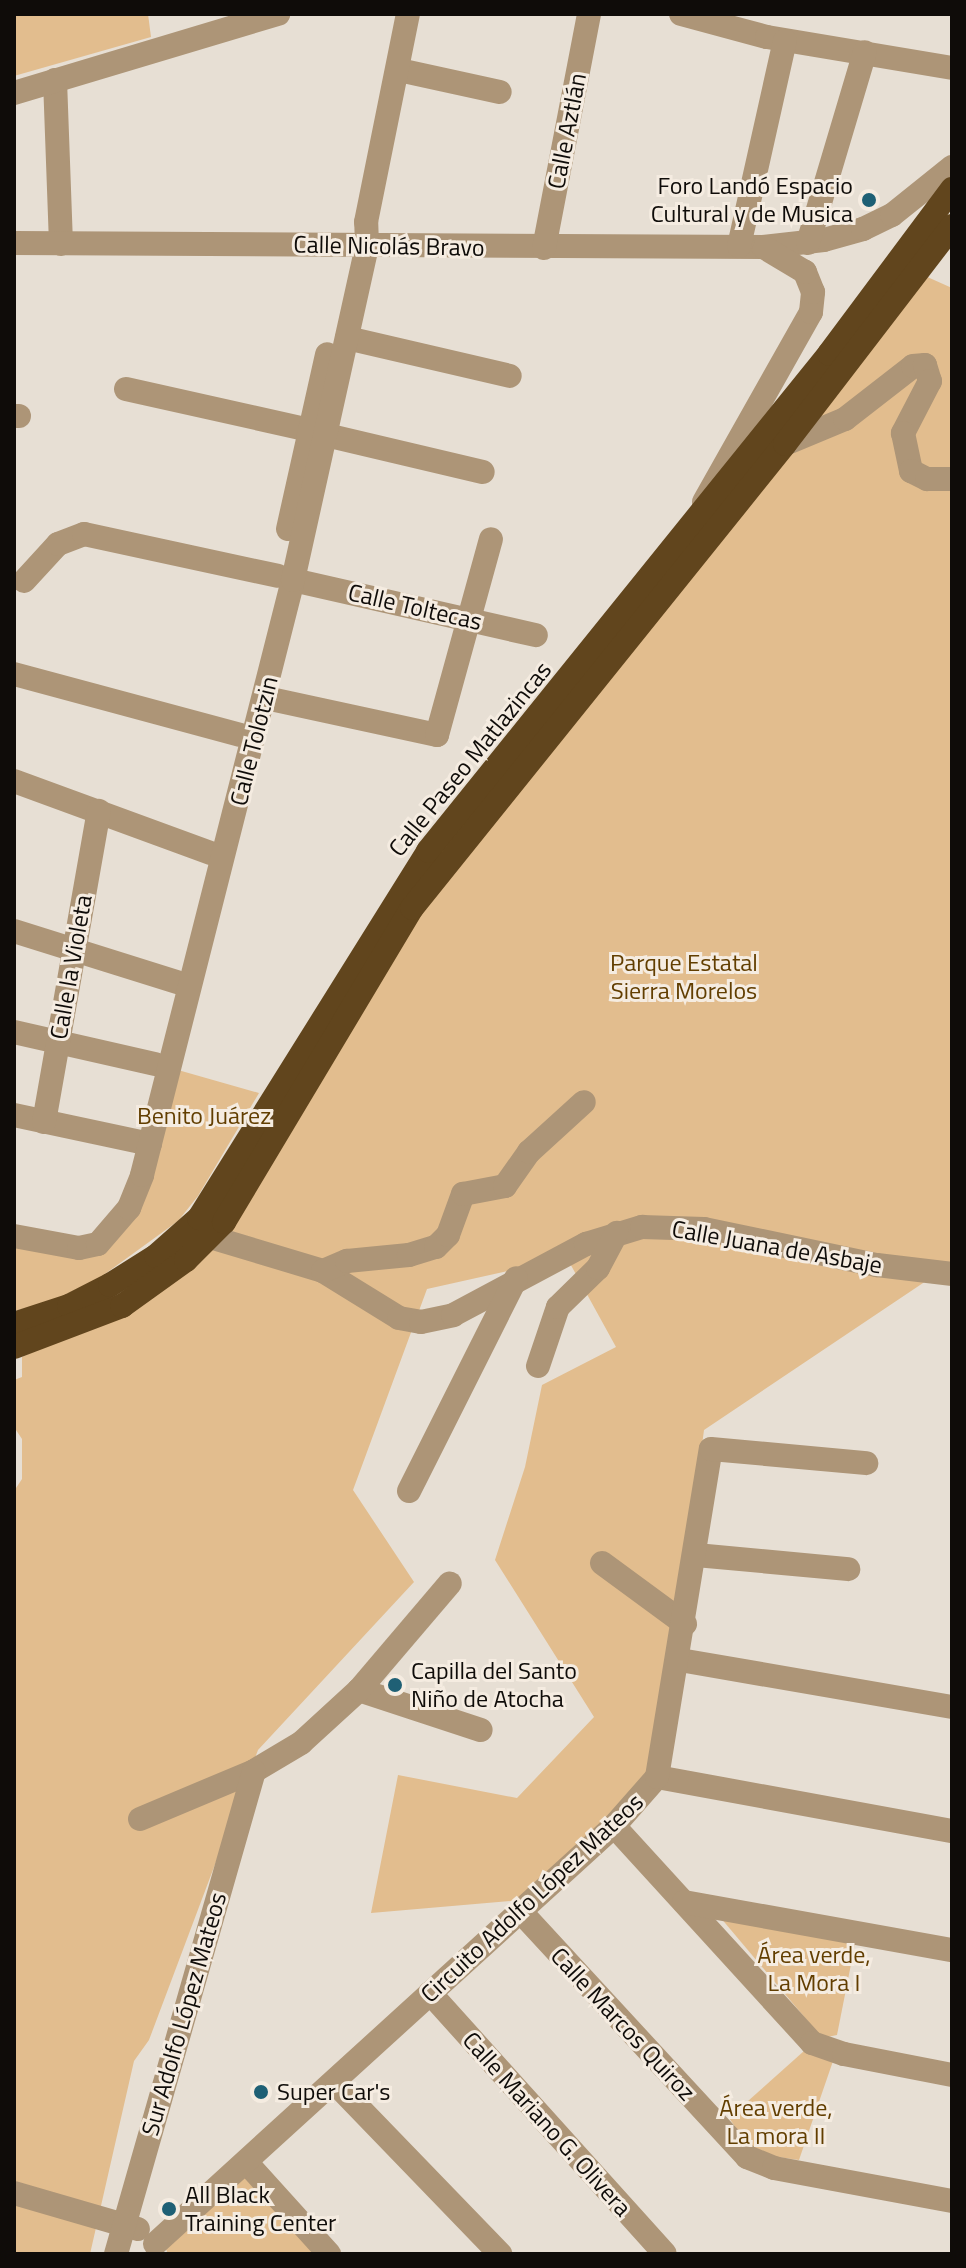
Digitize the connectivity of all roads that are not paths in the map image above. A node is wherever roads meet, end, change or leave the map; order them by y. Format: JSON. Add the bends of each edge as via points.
{"nodes":[{"id":1,"x":278,"y":14,"type":"edge"},
{"id":2,"x":408,"y":14,"type":"edge"},
{"id":3,"x":589,"y":14,"type":"edge"},
{"id":4,"x":681,"y":14,"type":"edge"},
{"id":5,"x":785,"y":41,"type":"junction"},
{"id":6,"x":865,"y":52,"type":"junction"},
{"id":7,"x":952,"y":68,"type":"edge"},
{"id":8,"x":399,"y":70,"type":"junction"},
{"id":9,"x":55,"y":80,"type":"junction"},
{"id":10,"x":500,"y":92,"type":"dead end"},
{"id":11,"x":14,"y":93,"type":"edge"},
{"id":12,"x":952,"y":167,"type":"edge"},
{"id":13,"x":952,"y":189,"type":"edge"},
{"id":14,"x":952,"y":226,"type":"edge"},
{"id":15,"x":361,"y":237,"type":"junction"},
{"id":16,"x":14,"y":243,"type":"edge"},
{"id":17,"x":808,"y":243,"type":"junction"},
{"id":18,"x":61,"y":244,"type":"junction"},
{"id":19,"x":751,"y":247,"type":"junction"},
{"id":20,"x":544,"y":248,"type":"junction"},
{"id":21,"x":347,"y":338,"type":"junction"},
{"id":22,"x":510,"y":376,"type":"dead end"},
{"id":23,"x":941,"y":384,"type":"edge"},
{"id":24,"x":126,"y":389,"type":"dead end"},
{"id":25,"x":318,"y":432,"type":"junction"},
{"id":26,"x":785,"y":444,"type":"junction"},
{"id":27,"x":483,"y":472,"type":"dead end"},
{"id":28,"x":952,"y":479,"type":"edge"},
{"id":29,"x":696,"y":519,"type":"junction"},
{"id":30,"x":491,"y":539,"type":"dead end"},
{"id":31,"x":286,"y":578,"type":"junction"},
{"id":32,"x":24,"y":581,"type":"dead end"},
{"id":33,"x":470,"y":619,"type":"junction"},
{"id":34,"x":536,"y":635,"type":"dead end"},
{"id":35,"x":14,"y":674,"type":"edge"},
{"id":36,"x":266,"y":698,"type":"junction"},
{"id":37,"x":240,"y":735,"type":"junction"},
{"id":38,"x":14,"y":781,"type":"edge"},
{"id":39,"x":99,"y":811,"type":"junction"},
{"id":40,"x":211,"y":853,"type":"junction"},
{"id":41,"x":14,"y":931,"type":"edge"},
{"id":42,"x":75,"y":952,"type":"junction"},
{"id":43,"x":177,"y":982,"type":"junction"},
{"id":44,"x":14,"y":1032,"type":"edge"},
{"id":45,"x":58,"y":1042,"type":"junction"},
{"id":46,"x":155,"y":1064,"type":"junction"},
{"id":47,"x":584,"y":1102,"type":"dead end"},
{"id":48,"x":14,"y":1115,"type":"edge"},
{"id":49,"x":44,"y":1122,"type":"junction"},
{"id":50,"x":142,"y":1142,"type":"junction"},
{"id":51,"x":617,"y":1233,"type":"junction"},
{"id":52,"x":14,"y":1236,"type":"edge"},
{"id":53,"x":210,"y":1237,"type":"junction"},
{"id":54,"x":323,"y":1271,"type":"junction"},
{"id":55,"x":952,"y":1274,"type":"edge"},
{"id":56,"x":516,"y":1278,"type":"junction"},
{"id":57,"x":14,"y":1324,"type":"edge"},
{"id":58,"x":14,"y":1347,"type":"edge"},
{"id":59,"x":538,"y":1366,"type":"dead end"},
{"id":60,"x":866,"y":1463,"type":"dead end"},
{"id":61,"x":409,"y":1491,"type":"dead end"},
{"id":62,"x":696,"y":1555,"type":"junction"},
{"id":63,"x":602,"y":1563,"type":"dead end"},
{"id":64,"x":848,"y":1569,"type":"dead end"},
{"id":65,"x":450,"y":1583,"type":"dead end"},
{"id":66,"x":685,"y":1624,"type":"junction"},
{"id":67,"x":680,"y":1660,"type":"junction"},
{"id":68,"x":359,"y":1690,"type":"junction"},
{"id":69,"x":952,"y":1707,"type":"edge"},
{"id":70,"x":481,"y":1730,"type":"dead end"},
{"id":71,"x":254,"y":1771,"type":"junction"},
{"id":72,"x":657,"y":1777,"type":"junction"},
{"id":73,"x":140,"y":1819,"type":"dead end"},
{"id":74,"x":614,"y":1826,"type":"junction"},
{"id":75,"x":952,"y":1831,"type":"edge"},
{"id":76,"x":684,"y":1902,"type":"junction"},
{"id":77,"x":520,"y":1911,"type":"junction"},
{"id":78,"x":952,"y":1950,"type":"edge"},
{"id":79,"x":430,"y":1993,"type":"junction"},
{"id":80,"x":952,"y":2075,"type":"edge"},
{"id":81,"x":335,"y":2083,"type":"junction"},
{"id":82,"x":246,"y":2162,"type":"junction"},
{"id":83,"x":14,"y":2193,"type":"edge"},
{"id":84,"x":952,"y":2201,"type":"edge"},
{"id":85,"x":127,"y":2223,"type":"junction"},
{"id":86,"x":157,"y":2249,"type":"edge"},
{"id":87,"x":116,"y":2254,"type":"edge"},
{"id":88,"x":329,"y":2254,"type":"edge"},
{"id":89,"x":500,"y":2254,"type":"edge"},
{"id":90,"x":665,"y":2254,"type":"edge"}],
"edges":[{"from":1,"to":9,"type":"street"},
{"from":2,"to":8,"type":"street","name":"Calle Tolotzin"},
{"from":3,"to":20,"type":"street","name":"Calle Aztlán"},
{"from":4,"to":5,"type":"street"},
{"from":5,"to":6,"type":"street"},
{"from":5,"to":19,"type":"street"},
{"from":6,"to":7,"type":"street"},
{"from":6,"to":17,"type":"street"},
{"from":8,"to":10,"type":"street"},
{"from":8,"to":15,"type":"street","name":"Calle Tolotzin"},
{"from":9,"to":11,"type":"street"},
{"from":9,"to":18,"type":"street"},
{"from":12,"to":17,"type":"street","name":"Calle Nicolás Bravo","via":[[892,215],[852,233]]},
{"from":13,"to":29,"type":"highway","name":"Calle Paseo Matlazincas","via":[[903,260]]},
{"from":14,"to":26,"type":"highway","name":"Calle Paseo Matlazincas"},
{"from":15,"to":18,"type":"street","name":"Calle Nicolás Bravo"},
{"from":15,"to":20,"type":"street","name":"Calle Nicolás Bravo"},
{"from":15,"to":21,"type":"street","name":"Calle Tolotzin"},
{"from":15,"to":25,"type":"street","name":"Calle Tolotzin"},
{"from":16,"to":18,"type":"street","name":"Calle Nicolás Bravo"},
{"from":17,"to":19,"type":"street","name":"Calle Nicolás Bravo"},
{"from":19,"to":20,"type":"street","name":"Calle Nicolás Bravo"},
{"from":19,"to":29,"type":"street","via":[[805,272],[813,292],[811,312],[730,448]]},
{"from":21,"to":22,"type":"street"},
{"from":21,"to":25,"type":"street","name":"Calle Tolotzin"},
{"from":23,"to":26,"type":"street","via":[[925,365],[913,366],[845,419]]},
{"from":23,"to":28,"type":"street","via":[[903,433],[911,471],[927,479]]},
{"from":24,"to":25,"type":"street"},
{"from":25,"to":27,"type":"street"},
{"from":25,"to":31,"type":"street","name":"Calle Tolotzin"},
{"from":26,"to":53,"type":"highway","name":"Calle Paseo Matlazincas","via":[[412,908],[237,1202]]},
{"from":29,"to":57,"type":"highway","name":"Calle Paseo Matlazincas","via":[[428,851],[199,1218],[156,1256],[110,1285],[69,1306]]},
{"from":30,"to":33,"type":"street"},
{"from":31,"to":32,"type":"street","name":"Calle Toltecas","via":[[84,534],[58,544]]},
{"from":31,"to":33,"type":"street","name":"Calle Toltecas"},
{"from":31,"to":36,"type":"street","name":"Calle Tolotzin"},
{"from":31,"to":37,"type":"street","name":"Calle Tolotzin"},
{"from":33,"to":34,"type":"street","name":"Calle Toltecas"},
{"from":33,"to":36,"type":"street","via":[[437,735]]},
{"from":35,"to":37,"type":"street"},
{"from":36,"to":50,"type":"street","name":"Calle Tolotzin"},
{"from":37,"to":40,"type":"street","name":"Calle Tolotzin"},
{"from":38,"to":39,"type":"street"},
{"from":39,"to":40,"type":"street"},
{"from":39,"to":42,"type":"street","name":"Calle la Violeta"},
{"from":40,"to":43,"type":"street","name":"Calle Tolotzin"},
{"from":41,"to":42,"type":"street"},
{"from":42,"to":43,"type":"street"},
{"from":42,"to":45,"type":"street","name":"Calle la Violeta"},
{"from":43,"to":46,"type":"street","name":"Calle Tolotzin"},
{"from":44,"to":45,"type":"street"},
{"from":45,"to":46,"type":"street"},
{"from":45,"to":49,"type":"street","name":"Calle la Violeta"},
{"from":46,"to":50,"type":"street","name":"Calle Tolotzin"},
{"from":47,"to":54,"type":"street","via":[[529,1152],[505,1186],[463,1194],[448,1235],[436,1247],[347,1261]]},
{"from":48,"to":49,"type":"street"},
{"from":49,"to":50,"type":"street"},
{"from":50,"to":52,"type":"street","name":"Calle Tolotzin","via":[[129,1208],[98,1244],[79,1248]]},
{"from":51,"to":55,"type":"street","name":"Calle Juana de Asbaje","via":[[668,1225],[704,1229],[877,1265]]},
{"from":51,"to":56,"type":"street","name":"Calle Juana de Asbaje"},
{"from":51,"to":59,"type":"street","via":[[598,1268],[558,1307]]},
{"from":53,"to":54,"type":"street","name":"Calle Juana de Asbaje"},
{"from":53,"to":58,"type":"highway","name":"Calle Paseo Matlazincas","via":[[122,1306]]},
{"from":54,"to":56,"type":"street","name":"Calle Juana de Asbaje","via":[[399,1318],[421,1322],[453,1315]]},
{"from":56,"to":61,"type":"street"},
{"from":60,"to":62,"type":"street","name":"Circuito Adolfo López Mateos","via":[[716,1448],[710,1452]]},
{"from":62,"to":64,"type":"street"},
{"from":62,"to":66,"type":"street","name":"Circuito Adolfo López Mateos"},
{"from":63,"to":66,"type":"street"},
{"from":65,"to":68,"type":"street"},
{"from":66,"to":67,"type":"street","name":"Circuito Adolfo López Mateos"},
{"from":67,"to":69,"type":"street"},
{"from":67,"to":72,"type":"street","name":"Circuito Adolfo López Mateos"},
{"from":68,"to":70,"type":"street"},
{"from":68,"to":71,"type":"street","via":[[301,1743]]},
{"from":71,"to":73,"type":"street"},
{"from":71,"to":85,"type":"street","name":"Sur Adolfo López Mateos"},
{"from":72,"to":74,"type":"street","name":"Circuito Adolfo López Mateos"},
{"from":72,"to":75,"type":"street"},
{"from":74,"to":76,"type":"street"},
{"from":74,"to":77,"type":"street","name":"Circuito Adolfo López Mateos"},
{"from":76,"to":78,"type":"street"},
{"from":76,"to":80,"type":"street","via":[[812,2043]]},
{"from":77,"to":79,"type":"street","name":"Circuito Adolfo López Mateos"},
{"from":77,"to":84,"type":"street","name":"Calle Marcos Quiroz","via":[[747,2157],[774,2168]]},
{"from":79,"to":81,"type":"street","name":"Circuito Adolfo López Mateos"},
{"from":79,"to":90,"type":"street","name":"Calle Mariano G. Olivera"},
{"from":81,"to":82,"type":"street","name":"Circuito Adolfo López Mateos"},
{"from":81,"to":89,"type":"street"},
{"from":82,"to":86,"type":"street","name":"Circuito Adolfo López Mateos"},
{"from":82,"to":88,"type":"street"},
{"from":83,"to":85,"type":"street"},
{"from":85,"to":86,"type":"street"},
{"from":85,"to":87,"type":"street","name":"Sur Adolfo López Mateos"}]}
